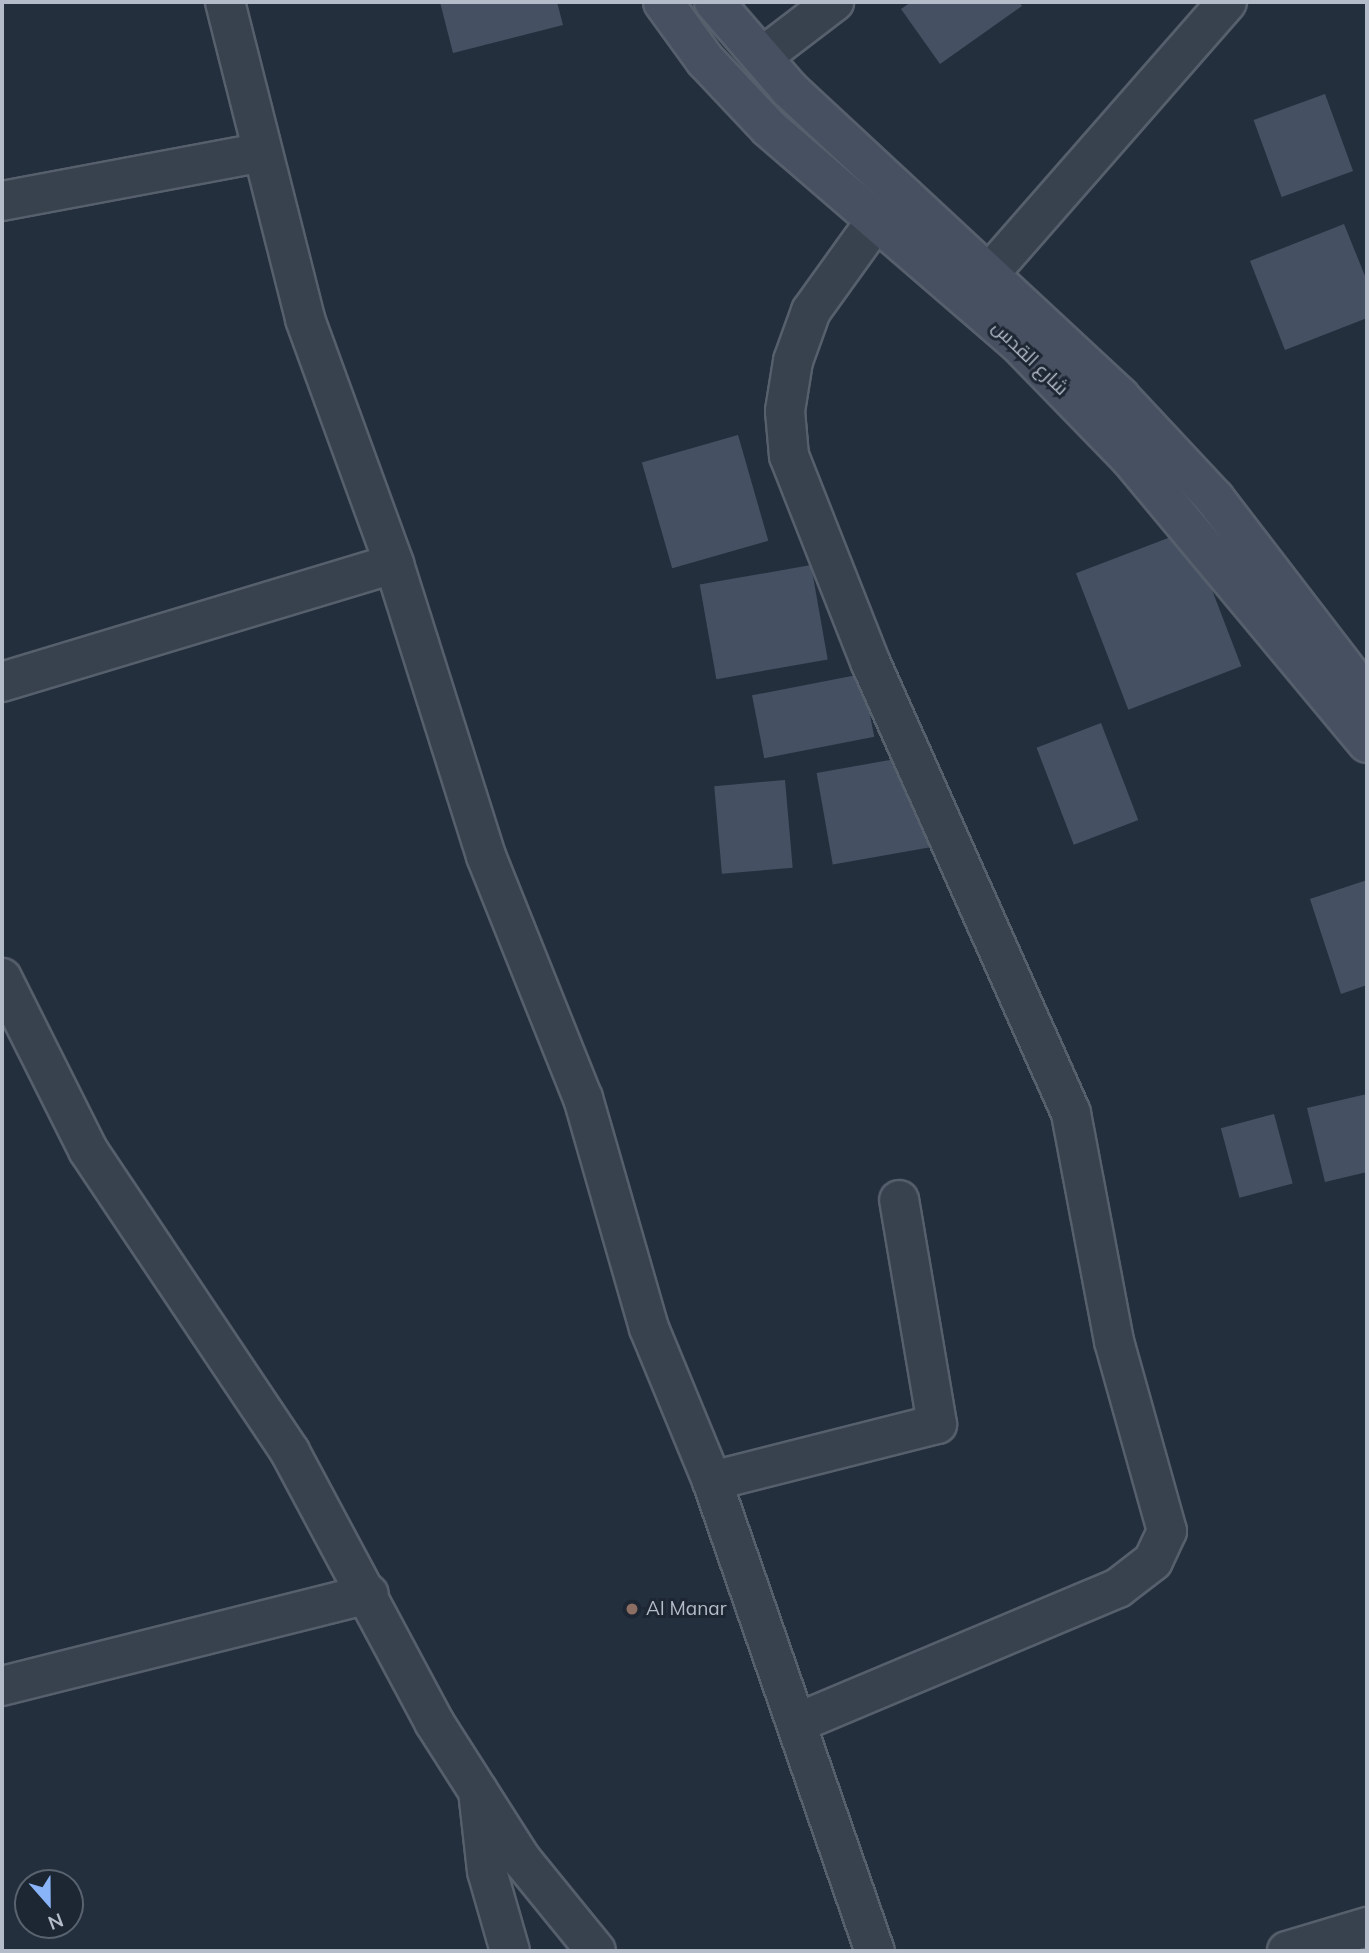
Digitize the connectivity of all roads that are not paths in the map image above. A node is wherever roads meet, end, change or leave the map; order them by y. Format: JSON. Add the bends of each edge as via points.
{"nodes":[{"id":1,"x":225,"y":2,"type":"edge"},
{"id":2,"x":663,"y":2,"type":"edge"},
{"id":3,"x":714,"y":2,"type":"edge"},
{"id":4,"x":834,"y":2,"type":"edge"},
{"id":5,"x":1227,"y":2,"type":"edge"},
{"id":6,"x":762,"y":57,"type":"junction"},
{"id":7,"x":258,"y":153,"type":"junction"},
{"id":8,"x":2,"y":201,"type":"edge"},
{"id":9,"x":877,"y":219,"type":"junction"},
{"id":10,"x":989,"y":274,"type":"junction"},
{"id":11,"x":394,"y":564,"type":"junction"},
{"id":12,"x":2,"y":682,"type":"edge"},
{"id":13,"x":1367,"y":696,"type":"edge"},
{"id":14,"x":1367,"y":743,"type":"edge"},
{"id":15,"x":2,"y":978,"type":"edge"},
{"id":16,"x":899,"y":1200,"type":"dead end"},
{"id":17,"x":712,"y":1481,"type":"junction"},
{"id":18,"x":369,"y":1594,"type":"junction"},
{"id":19,"x":2,"y":1686,"type":"edge"},
{"id":20,"x":797,"y":1723,"type":"junction"},
{"id":21,"x":478,"y":1791,"type":"junction"},
{"id":22,"x":1367,"y":1927,"type":"edge"},
{"id":23,"x":510,"y":1951,"type":"edge"},
{"id":24,"x":596,"y":1951,"type":"edge"},
{"id":25,"x":875,"y":1951,"type":"edge"},
{"id":26,"x":1287,"y":1951,"type":"edge"}],
"edges":[{"from":1,"to":7,"type":"street"},
{"from":2,"to":9,"type":"main road","name":"شارع القدس","via":[[705,60],[769,128]]},
{"from":3,"to":6,"type":"main road","name":"شارع القدس"},
{"from":4,"to":6,"type":"street"},
{"from":5,"to":10,"type":"street"},
{"from":6,"to":10,"type":"main road","name":"شارع القدس"},
{"from":7,"to":8,"type":"street"},
{"from":7,"to":11,"type":"street","via":[[305,319]]},
{"from":9,"to":14,"type":"main road","name":"شارع القدس","via":[[1020,345],[1129,457]]},
{"from":9,"to":20,"type":"street","via":[[811,311],[793,360],[785,411],[789,456],[871,664],[1072,1113],[1114,1341],[1167,1531],[1153,1561],[1118,1588]]},
{"from":10,"to":13,"type":"main road","name":"شارع القدس","via":[[1215,499]]},
{"from":11,"to":12,"type":"street"},
{"from":11,"to":17,"type":"street","via":[[486,856],[583,1098],[649,1328]]},
{"from":15,"to":18,"type":"street","via":[[88,1150],[290,1452]]},
{"from":16,"to":17,"type":"street","via":[[937,1424]]},
{"from":17,"to":20,"type":"street"},
{"from":18,"to":19,"type":"street"},
{"from":18,"to":21,"type":"street","via":[[434,1722]]},
{"from":20,"to":25,"type":"street"},
{"from":21,"to":23,"type":"street","via":[[488,1871]]},
{"from":21,"to":24,"type":"street","via":[[522,1860]]},
{"from":22,"to":26,"type":"street"}]}
